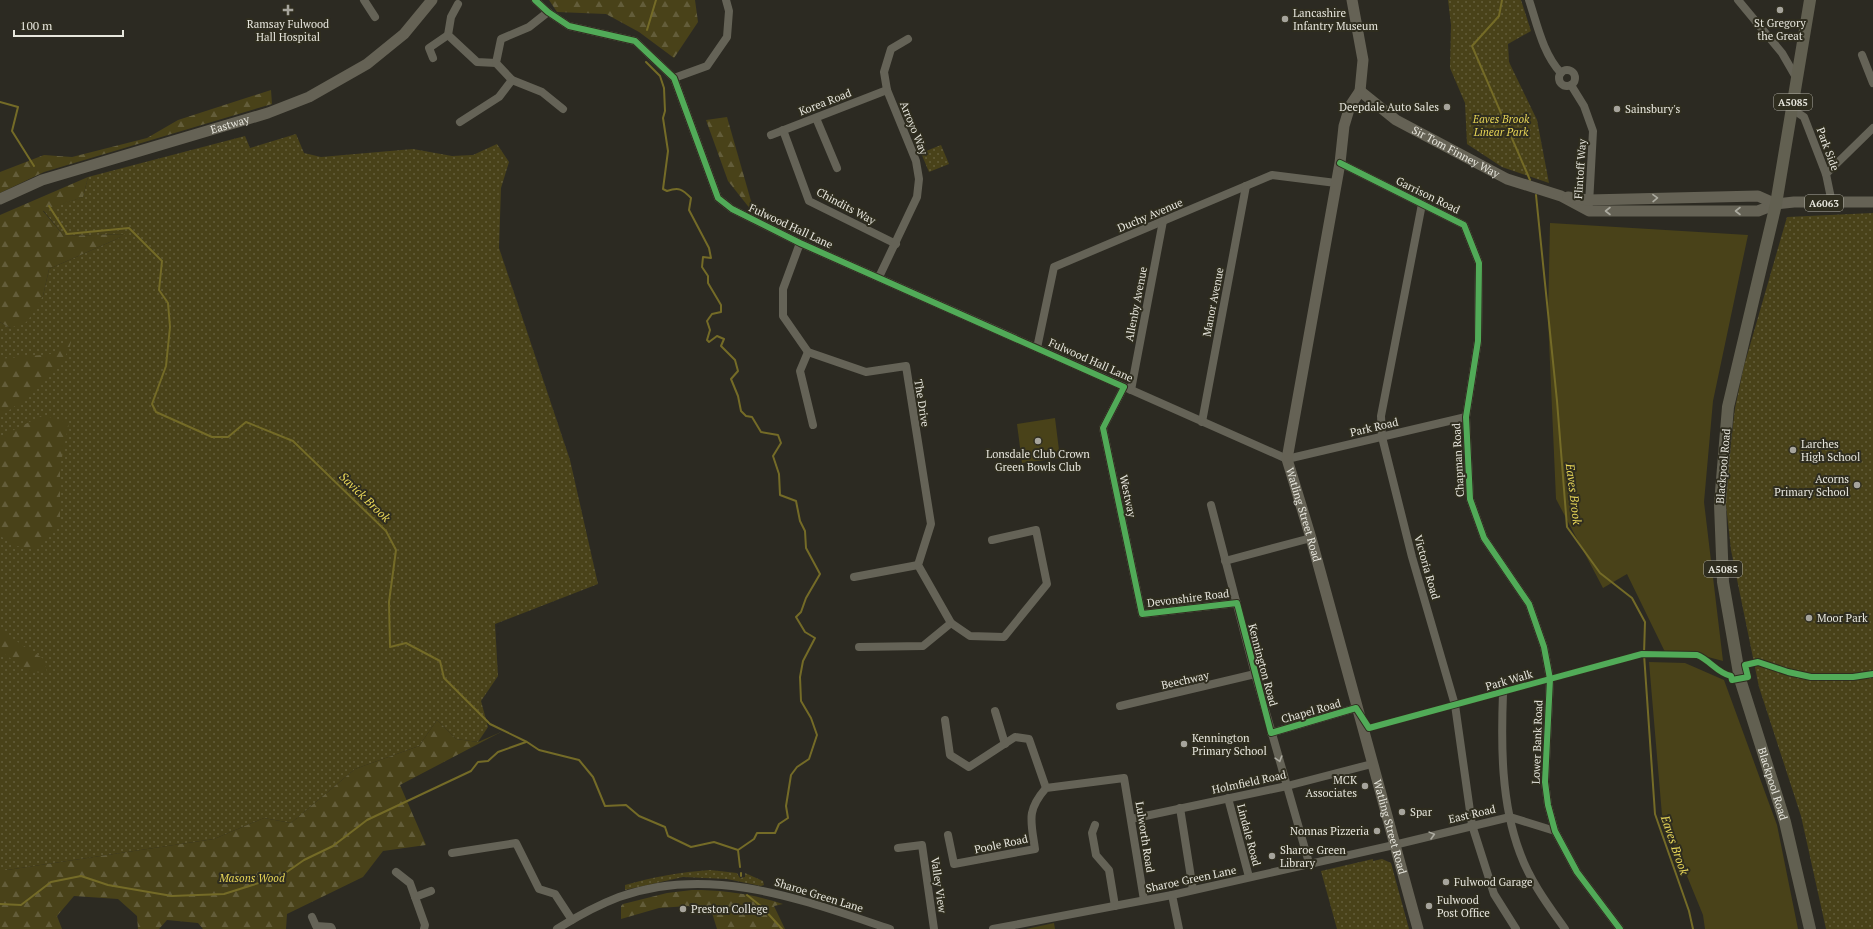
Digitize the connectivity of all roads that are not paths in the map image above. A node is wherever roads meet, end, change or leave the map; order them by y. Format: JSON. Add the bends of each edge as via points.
{"nodes":[{"id":1,"x":364,"y":0,"type":"edge"},
{"id":2,"x":432,"y":0,"type":"edge"},
{"id":3,"x":535,"y":0,"type":"edge"},
{"id":4,"x":726,"y":0,"type":"edge"},
{"id":5,"x":1352,"y":0,"type":"edge"},
{"id":6,"x":1529,"y":0,"type":"edge"},
{"id":7,"x":1738,"y":0,"type":"edge"},
{"id":8,"x":1812,"y":0,"type":"edge"},
{"id":9,"x":458,"y":4,"type":"dead end"},
{"id":10,"x":548,"y":12,"type":"junction"},
{"id":11,"x":375,"y":17,"type":"dead end"},
{"id":12,"x":448,"y":35,"type":"junction"},
{"id":13,"x":908,"y":39,"type":"dead end"},
{"id":14,"x":1862,"y":55,"type":"dead end"},
{"id":15,"x":433,"y":58,"type":"dead end"},
{"id":16,"x":496,"y":62,"type":"junction"},
{"id":17,"x":1561,"y":73,"type":"junction"},
{"id":18,"x":674,"y":78,"type":"junction"},
{"id":19,"x":1797,"y":79,"type":"junction"},
{"id":20,"x":512,"y":80,"type":"junction"},
{"id":21,"x":1873,"y":83,"type":"edge"},
{"id":22,"x":1571,"y":85,"type":"junction"},
{"id":23,"x":887,"y":90,"type":"junction"},
{"id":24,"x":1360,"y":91,"type":"junction"},
{"id":25,"x":563,"y":109,"type":"dead end"},
{"id":26,"x":1792,"y":109,"type":"junction"},
{"id":27,"x":816,"y":118,"type":"junction"},
{"id":28,"x":460,"y":122,"type":"dead end"},
{"id":29,"x":1873,"y":128,"type":"edge"},
{"id":30,"x":783,"y":130,"type":"junction"},
{"id":31,"x":771,"y":135,"type":"dead end"},
{"id":32,"x":1340,"y":163,"type":"junction"},
{"id":33,"x":837,"y":168,"type":"dead end"},
{"id":34,"x":1826,"y":174,"type":"junction"},
{"id":35,"x":1336,"y":183,"type":"junction"},
{"id":36,"x":1246,"y":186,"type":"junction"},
{"id":37,"x":0,"y":199,"type":"edge"},
{"id":38,"x":1873,"y":202,"type":"edge"},
{"id":39,"x":1832,"y":203,"type":"junction"},
{"id":40,"x":1422,"y":204,"type":"junction"},
{"id":41,"x":1776,"y":204,"type":"junction"},
{"id":42,"x":1589,"y":205,"type":"junction"},
{"id":43,"x":1163,"y":221,"type":"junction"},
{"id":44,"x":800,"y":243,"type":"junction"},
{"id":45,"x":896,"y":244,"type":"junction"},
{"id":46,"x":879,"y":277,"type":"junction"},
{"id":47,"x":1478,"y":341,"type":"joint"},
{"id":48,"x":1037,"y":348,"type":"junction"},
{"id":49,"x":808,"y":352,"type":"junction"},
{"id":50,"x":1128,"y":388,"type":"junction"},
{"id":51,"x":1466,"y":417,"type":"junction"},
{"id":52,"x":1202,"y":422,"type":"junction"},
{"id":53,"x":813,"y":425,"type":"dead end"},
{"id":54,"x":1382,"y":437,"type":"junction"},
{"id":55,"x":1287,"y":459,"type":"junction"},
{"id":56,"x":1211,"y":505,"type":"dead end"},
{"id":57,"x":1311,"y":538,"type":"junction"},
{"id":58,"x":992,"y":540,"type":"dead end"},
{"id":59,"x":1225,"y":561,"type":"junction"},
{"id":60,"x":918,"y":565,"type":"junction"},
{"id":61,"x":854,"y":577,"type":"dead end"},
{"id":62,"x":1237,"y":603,"type":"junction"},
{"id":63,"x":1142,"y":614,"type":"joint"},
{"id":64,"x":952,"y":623,"type":"junction"},
{"id":65,"x":859,"y":647,"type":"dead end"},
{"id":66,"x":1255,"y":674,"type":"junction"},
{"id":67,"x":1550,"y":679,"type":"joint"},
{"id":68,"x":1504,"y":693,"type":"dead end"},
{"id":69,"x":1120,"y":706,"type":"dead end"},
{"id":70,"x":1356,"y":708,"type":"junction"},
{"id":71,"x":995,"y":711,"type":"dead end"},
{"id":72,"x":945,"y":720,"type":"dead end"},
{"id":73,"x":1271,"y":733,"type":"junction"},
{"id":74,"x":1005,"y":744,"type":"junction"},
{"id":75,"x":1372,"y":764,"type":"junction"},
{"id":76,"x":1287,"y":786,"type":"junction"},
{"id":77,"x":1046,"y":788,"type":"junction"},
{"id":78,"x":1228,"y":798,"type":"junction"},
{"id":79,"x":1180,"y":808,"type":"junction"},
{"id":80,"x":1510,"y":817,"type":"junction"},
{"id":81,"x":1130,"y":819,"type":"junction"},
{"id":82,"x":1095,"y":825,"type":"dead end"},
{"id":83,"x":1472,"y":825,"type":"junction"},
{"id":84,"x":1555,"y":831,"type":"junction"},
{"id":85,"x":948,"y":835,"type":"dead end"},
{"id":86,"x":1394,"y":845,"type":"junction"},
{"id":87,"x":898,"y":848,"type":"dead end"},
{"id":88,"x":452,"y":853,"type":"dead end"},
{"id":89,"x":1309,"y":864,"type":"junction"},
{"id":90,"x":396,"y":872,"type":"dead end"},
{"id":91,"x":1249,"y":877,"type":"junction"},
{"id":92,"x":430,"y":890,"type":"dead end"},
{"id":93,"x":1193,"y":890,"type":"junction"},
{"id":94,"x":1172,"y":895,"type":"junction"},
{"id":95,"x":415,"y":897,"type":"junction"},
{"id":96,"x":1144,"y":900,"type":"junction"},
{"id":97,"x":1115,"y":906,"type":"junction"},
{"id":98,"x":312,"y":917,"type":"dead end"},
{"id":99,"x":572,"y":920,"type":"junction"},
{"id":100,"x":332,"y":929,"type":"edge"},
{"id":101,"x":424,"y":929,"type":"edge"},
{"id":102,"x":557,"y":929,"type":"edge"},
{"id":103,"x":890,"y":929,"type":"edge"},
{"id":104,"x":934,"y":929,"type":"edge"},
{"id":105,"x":993,"y":929,"type":"edge"},
{"id":106,"x":1179,"y":929,"type":"edge"},
{"id":107,"x":1418,"y":929,"type":"edge"},
{"id":108,"x":1516,"y":929,"type":"edge"},
{"id":109,"x":1565,"y":929,"type":"edge"},
{"id":110,"x":1620,"y":929,"type":"edge"},
{"id":111,"x":1810,"y":929,"type":"edge"}],
"edges":[{"from":1,"to":11,"type":"street"},
{"from":2,"to":37,"type":"main road","name":"Eastway","via":[[404,34],[367,64],[309,97],[268,113],[42,180]]},
{"from":3,"to":10,"type":"street","name":"Fulwood Hall Lane"},
{"from":4,"to":18,"type":"street","via":[[729,11],[727,37],[707,66]]},
{"from":5,"to":24,"type":"main road","name":"Watling Street Road","via":[[1363,60]]},
{"from":6,"to":17,"type":"street","name":"Flintoff Way","via":[[1546,50]]},
{"from":7,"to":19,"type":"street","via":[[1782,53]]},
{"from":8,"to":19,"type":"highway","name":"Blackpool Road","number":"A5085"},
{"from":9,"to":12,"type":"street","via":[[451,17]]},
{"from":10,"to":16,"type":"street","via":[[529,27],[501,39]]},
{"from":10,"to":18,"type":"street","name":"Fulwood Hall Lane","via":[[569,26],[635,41]]},
{"from":12,"to":15,"type":"street","via":[[429,48]]},
{"from":12,"to":16,"type":"street","via":[[477,62]]},
{"from":13,"to":23,"type":"street","name":"Arroyo Way","via":[[891,49],[884,72]]},
{"from":14,"to":21,"type":"street"},
{"from":16,"to":20,"type":"street"},
{"from":17,"to":22,"type":"street","name":"Flintoff Way","via":[[1562,84]]},
{"from":17,"to":22,"type":"street","name":"Flintoff Way","via":[[1567,70],[1574,73],[1575,80]]},
{"from":18,"to":44,"type":"street","name":"Fulwood Hall Lane","via":[[718,198],[732,209]]},
{"from":19,"to":26,"type":"highway","name":"Blackpool Road","number":"A5085"},
{"from":20,"to":25,"type":"street","via":[[542,92]]},
{"from":20,"to":28,"type":"street","via":[[499,97]]},
{"from":22,"to":42,"type":"street","name":"Flintoff Way","via":[[1584,106],[1593,131]]},
{"from":23,"to":27,"type":"street","name":"Korea Road"},
{"from":23,"to":45,"type":"street","name":"Arroyo Way","via":[[916,162],[918,179],[917,198]]},
{"from":24,"to":32,"type":"main road","name":"Watling Street Road","via":[[1350,106],[1344,126]]},
{"from":24,"to":42,"type":"main road","name":"Sir Tom Finney Way","via":[[1396,120],[1506,179]]},
{"from":26,"to":34,"type":"street","name":"Park Side","via":[[1804,117]]},
{"from":26,"to":41,"type":"highway","name":"Blackpool Road","number":"A5085"},
{"from":27,"to":30,"type":"street","name":"Korea Road"},
{"from":27,"to":33,"type":"street"},
{"from":29,"to":34,"type":"street"},
{"from":30,"to":31,"type":"street","name":"Korea Road"},
{"from":30,"to":45,"type":"street","name":"Chindits Way","via":[[809,201]]},
{"from":32,"to":35,"type":"main road","name":"Watling Street Road"},
{"from":32,"to":40,"type":"street","name":"Garrison Road"},
{"from":34,"to":39,"type":"street","name":"Park Side"},
{"from":35,"to":36,"type":"street","name":"Duchy Avenue","via":[[1272,175]]},
{"from":35,"to":55,"type":"main road","name":"Watling Street Road"},
{"from":36,"to":43,"type":"street","name":"Duchy Avenue"},
{"from":36,"to":52,"type":"street","name":"Manor Avenue"},
{"from":38,"to":39,"type":"main road","name":"Sir Tom Finney Way","number":"A6063"},
{"from":39,"to":41,"type":"main road","name":"Sir Tom Finney Way","number":"A6063"},
{"from":40,"to":47,"type":"street","name":"Garrison Road","via":[[1464,225],[1479,263]]},
{"from":40,"to":54,"type":"street","name":"Victoria Road","via":[[1381,416]]},
{"from":41,"to":42,"type":"main road","name":"Sir Tom Finney Way","via":[[1758,196]]},
{"from":41,"to":111,"type":"highway","name":"Blackpool Road","number":"A5085","via":[[1728,407],[1720,504],[1723,582],[1744,696],[1785,822]]},
{"from":43,"to":48,"type":"street","name":"Duchy Avenue","via":[[1054,267]]},
{"from":43,"to":50,"type":"street","name":"Allenby Avenue"},
{"from":44,"to":46,"type":"street","name":"Fulwood Hall Lane"},
{"from":44,"to":49,"type":"street","via":[[783,289],[783,316]]},
{"from":45,"to":46,"type":"street","name":"Arroyo Way"},
{"from":46,"to":48,"type":"street","name":"Fulwood Hall Lane"},
{"from":47,"to":51,"type":"street","name":"Chapman Road"},
{"from":48,"to":50,"type":"street","name":"Fulwood Hall Lane"},
{"from":49,"to":53,"type":"street","via":[[800,371]]},
{"from":49,"to":60,"type":"street","name":"The Drive","via":[[866,372],[906,366],[930,524]]},
{"from":50,"to":52,"type":"street","name":"Fulwood Hall Lane"},
{"from":50,"to":63,"type":"street","name":"Westway","via":[[1103,428]]},
{"from":51,"to":54,"type":"street","name":"Park Road"},
{"from":51,"to":67,"type":"street","name":"Chapman Road","via":[[1470,499],[1484,538],[1529,604],[1544,648]]},
{"from":52,"to":55,"type":"street","name":"Fulwood Hall Lane"},
{"from":54,"to":55,"type":"street","name":"Park Road"},
{"from":54,"to":83,"type":"street","name":"Victoria Road","via":[[1412,558],[1455,705]]},
{"from":55,"to":57,"type":"main road","name":"Watling Street Road"},
{"from":56,"to":59,"type":"street","name":"Kennington Road"},
{"from":57,"to":59,"type":"street"},
{"from":57,"to":70,"type":"main road","name":"Watling Street Road"},
{"from":58,"to":64,"type":"street","via":[[1036,530],[1047,584],[1004,637],[970,636]]},
{"from":59,"to":62,"type":"street","name":"Kennington Road"},
{"from":60,"to":61,"type":"street"},
{"from":60,"to":64,"type":"street"},
{"from":62,"to":63,"type":"street","name":"Devonshire Road"},
{"from":62,"to":66,"type":"street","name":"Kennington Road"},
{"from":64,"to":65,"type":"street","via":[[923,646]]},
{"from":66,"to":69,"type":"street","name":"Beechway"},
{"from":66,"to":73,"type":"street","name":"Kennington Road"},
{"from":67,"to":84,"type":"street","name":"Lower Bank Road","via":[[1545,782]]},
{"from":68,"to":80,"type":"street","via":[[1504,777]]},
{"from":70,"to":73,"type":"street","name":"Chapel Road"},
{"from":70,"to":75,"type":"main road","name":"Watling Street Road"},
{"from":71,"to":74,"type":"street"},
{"from":72,"to":74,"type":"street","via":[[950,755],[969,767]]},
{"from":73,"to":76,"type":"street","name":"Kennington Road","one_way":true},
{"from":74,"to":77,"type":"street","via":[[1015,736],[1029,739]]},
{"from":75,"to":76,"type":"street","name":"Holmfield Road"},
{"from":75,"to":86,"type":"main road","name":"Watling Street Road"},
{"from":76,"to":78,"type":"street","name":"Holmfield Road"},
{"from":76,"to":89,"type":"street","name":"Kennington Road"},
{"from":77,"to":81,"type":"street","name":"Lulworth Road","via":[[1124,778]]},
{"from":77,"to":85,"type":"street","name":"Poole Road","via":[[1036,799],[1030,815],[1035,849],[954,864]]},
{"from":78,"to":79,"type":"street","name":"Holmfield Road"},
{"from":78,"to":91,"type":"street","name":"Lindale Road"},
{"from":79,"to":81,"type":"street","name":"Holmfield Road"},
{"from":79,"to":93,"type":"street"},
{"from":80,"to":83,"type":"street","name":"East Road"},
{"from":80,"to":84,"type":"street","name":"East Road"},
{"from":80,"to":109,"type":"street","via":[[1520,853],[1539,891]]},
{"from":81,"to":96,"type":"street","name":"Lulworth Road"},
{"from":82,"to":97,"type":"street","via":[[1092,833],[1096,855],[1109,870]]},
{"from":86,"to":83,"type":"street","name":"East Road","one_way":true},
{"from":83,"to":108,"type":"street","name":"Victoria Road","via":[[1494,894]]},
{"from":84,"to":110,"type":"street","name":"Lower Bank Road","via":[[1577,872]]},
{"from":86,"to":89,"type":"street","name":"Sharoe Green Lane"},
{"from":86,"to":107,"type":"main road","name":"Watling Street Road"},
{"from":87,"to":104,"type":"street","name":"Valley View","via":[[922,845]]},
{"from":88,"to":99,"type":"street","via":[[516,843],[539,889],[555,894]]},
{"from":89,"to":91,"type":"street","name":"Sharoe Green Lane"},
{"from":90,"to":95,"type":"street","via":[[410,883]]},
{"from":91,"to":93,"type":"street","name":"Sharoe Green Lane"},
{"from":92,"to":95,"type":"street"},
{"from":93,"to":94,"type":"street","name":"Sharoe Green Lane"},
{"from":94,"to":96,"type":"street","name":"Sharoe Green Lane"},
{"from":94,"to":106,"type":"street"},
{"from":95,"to":101,"type":"street","via":[[425,925]]},
{"from":96,"to":97,"type":"street","name":"Sharoe Green Lane"},
{"from":97,"to":105,"type":"street","name":"Sharoe Green Lane"},
{"from":98,"to":100,"type":"street","via":[[316,926]]},
{"from":99,"to":102,"type":"street","name":"Sharoe Green Lane"},
{"from":99,"to":103,"type":"street","name":"Sharoe Green Lane","via":[[619,897],[645,890],[722,884],[802,900]]}]}
